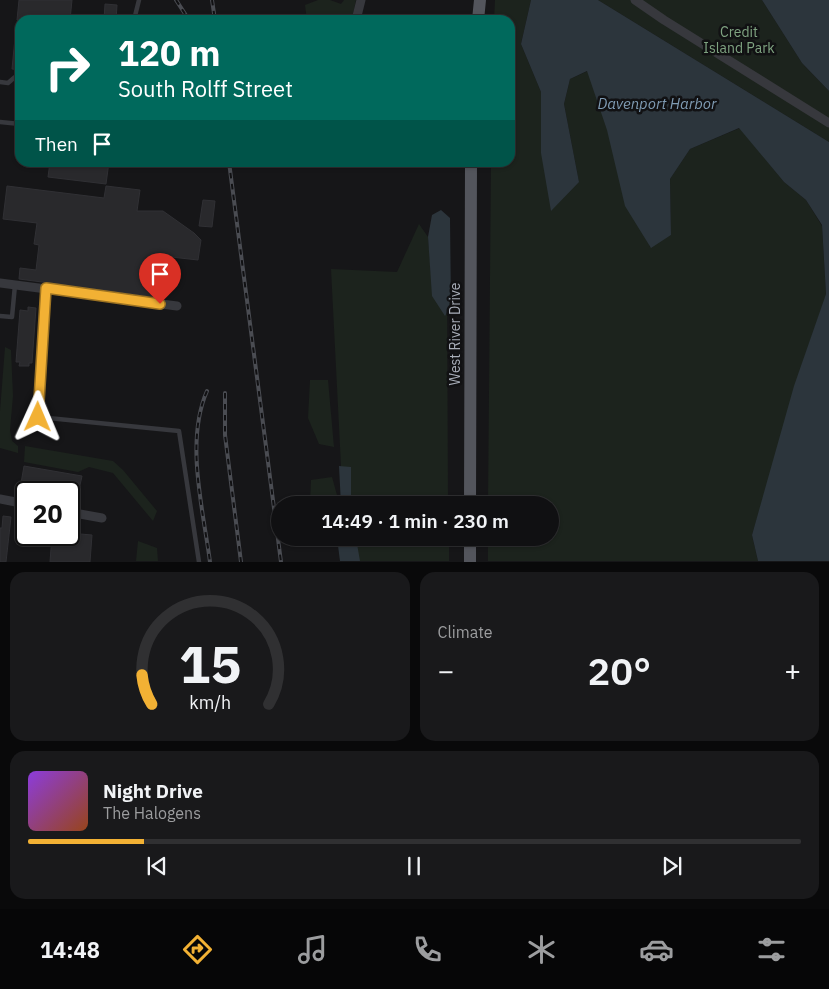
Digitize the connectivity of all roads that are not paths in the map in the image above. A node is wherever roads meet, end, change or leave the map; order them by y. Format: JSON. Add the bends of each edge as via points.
{"nodes":[{"id":1,"x":139,"y":0,"type":"edge"},
{"id":2,"x":361,"y":0,"type":"edge"},
{"id":3,"x":480,"y":0,"type":"edge"},
{"id":4,"x":635,"y":0,"type":"edge"},
{"id":5,"x":135,"y":15,"type":"edge"},
{"id":6,"x":357,"y":15,"type":"edge"},
{"id":7,"x":478,"y":15,"type":"edge"},
{"id":8,"x":15,"y":77,"type":"edge"},
{"id":9,"x":0,"y":82,"type":"edge"},
{"id":10,"x":2,"y":123,"type":"edge"},
{"id":11,"x":829,"y":123,"type":"edge"},
{"id":12,"x":15,"y":124,"type":"edge"},
{"id":13,"x":471,"y":167,"type":"edge"},
{"id":14,"x":0,"y":283,"type":"edge"},
{"id":15,"x":15,"y":285,"type":"junction"},
{"id":16,"x":46,"y":288,"type":"junction"},
{"id":17,"x":177,"y":306,"type":"dead end"},
{"id":18,"x":0,"y":316,"type":"edge"},
{"id":19,"x":470,"y":496,"type":"edge"},
{"id":20,"x":0,"y":499,"type":"edge"},
{"id":21,"x":15,"y":502,"type":"edge"},
{"id":22,"x":80,"y":514,"type":"edge"},
{"id":23,"x":102,"y":518,"type":"dead end"},
{"id":24,"x":470,"y":546,"type":"edge"},
{"id":25,"x":199,"y":562,"type":"edge"},
{"id":26,"x":470,"y":562,"type":"edge"}],
"edges":[{"from":1,"to":5,"type":"lane"},
{"from":2,"to":6,"type":"street"},
{"from":3,"to":7,"type":"main road"},
{"from":4,"to":11,"type":"street"},
{"from":8,"to":9,"type":"lane","via":[[8,83]]},
{"from":10,"to":12,"type":"lane"},
{"from":13,"to":19,"type":"main road","name":"West River Drive"},
{"from":14,"to":15,"type":"street"},
{"from":15,"to":16,"type":"street"},
{"from":15,"to":18,"type":"lane","via":[[12,318]]},
{"from":16,"to":17,"type":"street"},
{"from":16,"to":25,"type":"lane","via":[[38,417],[179,431]]},
{"from":20,"to":21,"type":"street"},
{"from":22,"to":23,"type":"street"},
{"from":24,"to":26,"type":"main road"}]}
